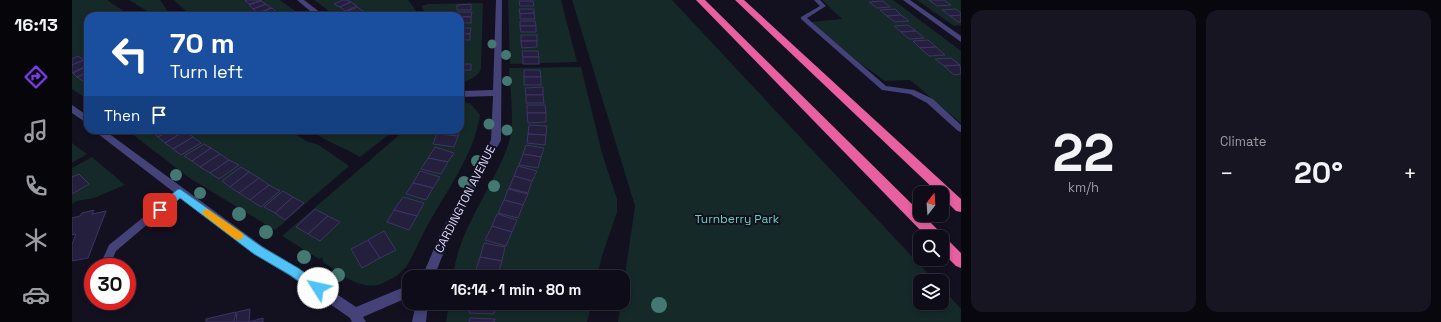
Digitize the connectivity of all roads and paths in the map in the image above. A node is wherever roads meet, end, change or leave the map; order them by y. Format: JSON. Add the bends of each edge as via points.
{"nodes":[{"id":1,"x":300,"y":0,"type":"edge"},
{"id":2,"x":499,"y":0,"type":"edge"},
{"id":3,"x":700,"y":0,"type":"edge"},
{"id":4,"x":739,"y":0,"type":"edge"},
{"id":5,"x":817,"y":0,"type":"edge"},
{"id":6,"x":906,"y":0,"type":"edge"},
{"id":7,"x":316,"y":12,"type":"edge"},
{"id":8,"x":961,"y":40,"type":"edge"},
{"id":9,"x":498,"y":93,"type":"junction"},
{"id":10,"x":464,"y":94,"type":"edge"},
{"id":11,"x":72,"y":108,"type":"edge"},
{"id":12,"x":84,"y":118,"type":"edge"},
{"id":13,"x":961,"y":129,"type":"edge"},
{"id":14,"x":103,"y":134,"type":"edge"},
{"id":15,"x":180,"y":192,"type":"junction"},
{"id":16,"x":961,"y":207,"type":"edge"},
{"id":17,"x":929,"y":230,"type":"edge"},
{"id":18,"x":949,"y":250,"type":"edge"},
{"id":19,"x":108,"y":258,"type":"edge"},
{"id":20,"x":961,"y":262,"type":"edge"},
{"id":21,"x":431,"y":270,"type":"edge"},
{"id":22,"x":402,"y":295,"type":"edge"},
{"id":23,"x":421,"y":310,"type":"edge"},
{"id":24,"x":357,"y":318,"type":"edge"},
{"id":25,"x":419,"y":322,"type":"edge"}],
"edges":[{"from":1,"to":7,"type":"street"},
{"from":2,"to":9,"type":"street","name":"CARDINGTON AVENUE"},
{"from":3,"to":17,"type":"highway"},
{"from":4,"to":16,"type":"highway"},
{"from":5,"to":13,"type":"lane","via":[[823,6],[803,18],[884,88],[912,92],[930,101]]},
{"from":6,"to":8,"type":"street"},
{"from":9,"to":10,"type":"street"},
{"from":9,"to":21,"type":"street","name":"CARDINGTON AVENUE","via":[[496,140],[446,233]]},
{"from":11,"to":12,"type":"street"},
{"from":14,"to":15,"type":"street"},
{"from":15,"to":19,"type":"lane","via":[[112,248]]},
{"from":15,"to":24,"type":"street","via":[[258,250],[294,272]]},
{"from":18,"to":20,"type":"highway"},
{"from":22,"to":24,"type":"street"},
{"from":23,"to":25,"type":"street"}]}
